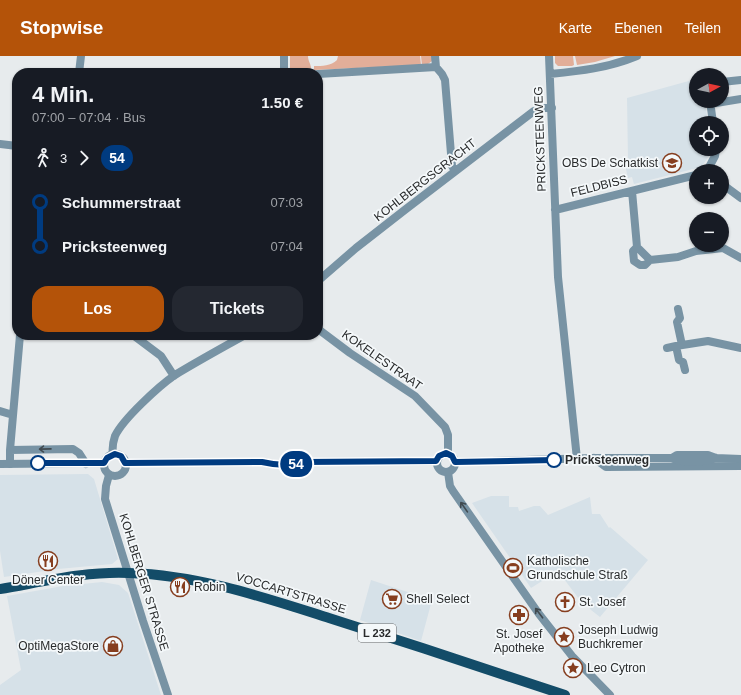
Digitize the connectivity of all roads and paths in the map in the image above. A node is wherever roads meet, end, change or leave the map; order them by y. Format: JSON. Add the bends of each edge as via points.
{"nodes":[{"id":1,"x":81,"y":56,"type":"edge"},
{"id":2,"x":284,"y":56,"type":"edge"},
{"id":3,"x":435,"y":56,"type":"edge"},
{"id":4,"x":549,"y":56,"type":"edge"},
{"id":5,"x":637,"y":56,"type":"edge"},
{"id":6,"x":436,"y":67,"type":"junction"},
{"id":7,"x":80,"y":68,"type":"edge"},
{"id":8,"x":284,"y":68,"type":"edge"},
{"id":9,"x":323,"y":74,"type":"edge"},
{"id":10,"x":550,"y":74,"type":"junction"},
{"id":11,"x":741,"y":80,"type":"edge"},
{"id":12,"x":729,"y":81,"type":"edge"},
{"id":13,"x":741,"y":99,"type":"edge"},
{"id":14,"x":729,"y":100,"type":"edge"},
{"id":15,"x":552,"y":108,"type":"junction"},
{"id":16,"x":0,"y":144,"type":"edge"},
{"id":17,"x":12,"y":145,"type":"edge"},
{"id":18,"x":455,"y":171,"type":"junction"},
{"id":19,"x":689,"y":177,"type":"edge"},
{"id":20,"x":729,"y":189,"type":"edge"},
{"id":21,"x":632,"y":191,"type":"junction"},
{"id":22,"x":741,"y":198,"type":"edge"},
{"id":23,"x":555,"y":210,"type":"junction"},
{"id":24,"x":741,"y":258,"type":"edge"},
{"id":25,"x":323,"y":277,"type":"edge"},
{"id":26,"x":678,"y":309,"type":"dead end"},
{"id":27,"x":323,"y":333,"type":"edge"},
{"id":28,"x":20,"y":340,"type":"edge"},
{"id":29,"x":140,"y":340,"type":"edge"},
{"id":30,"x":235,"y":340,"type":"edge"},
{"id":31,"x":679,"y":346,"type":"junction"},
{"id":32,"x":667,"y":348,"type":"dead end"},
{"id":33,"x":741,"y":348,"type":"edge"},
{"id":34,"x":685,"y":370,"type":"dead end"},
{"id":35,"x":174,"y":376,"type":"junction"},
{"id":36,"x":0,"y":411,"type":"edge"},
{"id":37,"x":13,"y":415,"type":"junction"},
{"id":38,"x":10,"y":450,"type":"junction"},
{"id":39,"x":448,"y":453,"type":"junction"},
{"id":40,"x":113,"y":454,"type":"junction"},
{"id":41,"x":594,"y":458,"type":"junction"},
{"id":42,"x":577,"y":459,"type":"junction"},
{"id":43,"x":741,"y":459,"type":"edge"},
{"id":44,"x":436,"y":461,"type":"junction"},
{"id":45,"x":455,"y":462,"type":"junction"},
{"id":46,"x":104,"y":463,"type":"junction"},
{"id":47,"x":125,"y":463,"type":"junction"},
{"id":48,"x":0,"y":464,"type":"edge"},
{"id":49,"x":10,"y":464,"type":"junction"},
{"id":50,"x":86,"y":464,"type":"junction"},
{"id":51,"x":741,"y":466,"type":"edge"},
{"id":52,"x":448,"y":472,"type":"junction"},
{"id":53,"x":109,"y":475,"type":"junction"},
{"id":54,"x":128,"y":573,"type":"junction"},
{"id":55,"x":0,"y":589,"type":"edge"},
{"id":56,"x":168,"y":695,"type":"edge"},
{"id":57,"x":565,"y":695,"type":"edge"},
{"id":58,"x":610,"y":695,"type":"edge"}],
"edges":[{"from":1,"to":7,"type":"street"},
{"from":2,"to":8,"type":"street"},
{"from":3,"to":6,"type":"street"},
{"from":4,"to":10,"type":"street","name":"PRICKSTEENWEG"},
{"from":5,"to":10,"type":"street","via":[[602,68]]},
{"from":6,"to":9,"type":"street"},
{"from":6,"to":18,"type":"street","via":[[444,80],[452,166]]},
{"from":10,"to":15,"type":"street","name":"PRICKSTEENWEG"},
{"from":11,"to":12,"type":"street"},
{"from":13,"to":14,"type":"street"},
{"from":15,"to":18,"type":"street","name":"KOHLBERGSGRACHT","via":[[534,111]]},
{"from":15,"to":23,"type":"street","name":"PRICKSTEENWEG"},
{"from":16,"to":17,"type":"street"},
{"from":18,"to":25,"type":"street","name":"KOHLBERGSGRACHT"},
{"from":19,"to":21,"type":"street","name":"FELDBISS"},
{"from":20,"to":22,"type":"street"},
{"from":21,"to":23,"type":"street","name":"FELDBISS"},
{"from":21,"to":24,"type":"street","via":[[637,247],[633,251],[634,261],[640,265],[646,265],[650,260],[724,248]]},
{"from":23,"to":42,"type":"street","name":"PRICKSTEENWEG","via":[[558,277]]},
{"from":26,"to":31,"type":"street"},
{"from":27,"to":39,"type":"street","name":"KOKELESTRAAT","via":[[415,396],[445,427],[448,435]]},
{"from":28,"to":37,"type":"street"},
{"from":29,"to":35,"type":"street","via":[[161,356]]},
{"from":30,"to":35,"type":"street"},
{"from":31,"to":32,"type":"street"},
{"from":31,"to":33,"type":"street","via":[[708,341]]},
{"from":31,"to":34,"type":"street","via":[[679,360],[683,362]]},
{"from":35,"to":40,"type":"street","via":[[122,426],[113,443]]},
{"from":36,"to":37,"type":"street"},
{"from":37,"to":38,"type":"street"},
{"from":38,"to":49,"type":"street"},
{"from":50,"to":38,"type":"street","one_way":true,"via":[[80,453],[73,449]]},
{"from":39,"to":44,"type":"street","via":[[441,454]]},
{"from":39,"to":45,"type":"street"},
{"from":40,"to":46,"type":"street"},
{"from":40,"to":47,"type":"street","via":[[121,456]]},
{"from":41,"to":42,"type":"street"},
{"from":41,"to":43,"type":"street","via":[[672,458],[677,455],[708,455],[716,458]]},
{"from":41,"to":51,"type":"street","via":[[606,467]]},
{"from":42,"to":45,"type":"street"},
{"from":44,"to":47,"type":"street","via":[[302,462],[283,465],[262,462]]},
{"from":44,"to":52,"type":"street","via":[[439,469]]},
{"from":45,"to":52,"type":"street","via":[[454,468]]},
{"from":46,"to":50,"type":"street"},
{"from":46,"to":53,"type":"street"},
{"from":47,"to":53,"type":"street","via":[[125,470],[120,475]]},
{"from":48,"to":49,"type":"street"},
{"from":49,"to":50,"type":"street"},
{"from":58,"to":52,"type":"street","one_way":true,"via":[[572,656],[539,614],[453,491]]},
{"from":53,"to":54,"type":"street","name":"KOHLBERGER STRASSE","via":[[106,499]]},
{"from":54,"to":55,"type":"main road","name":"VOCCARTSTRASSE","number":"L 232","via":[[73,576]]},
{"from":54,"to":56,"type":"street","name":"KOHLBERGER STRASSE"},
{"from":54,"to":57,"type":"main road","name":"VOCCARTSTRASSE","number":"L 232","via":[[195,580],[238,590]]}]}
